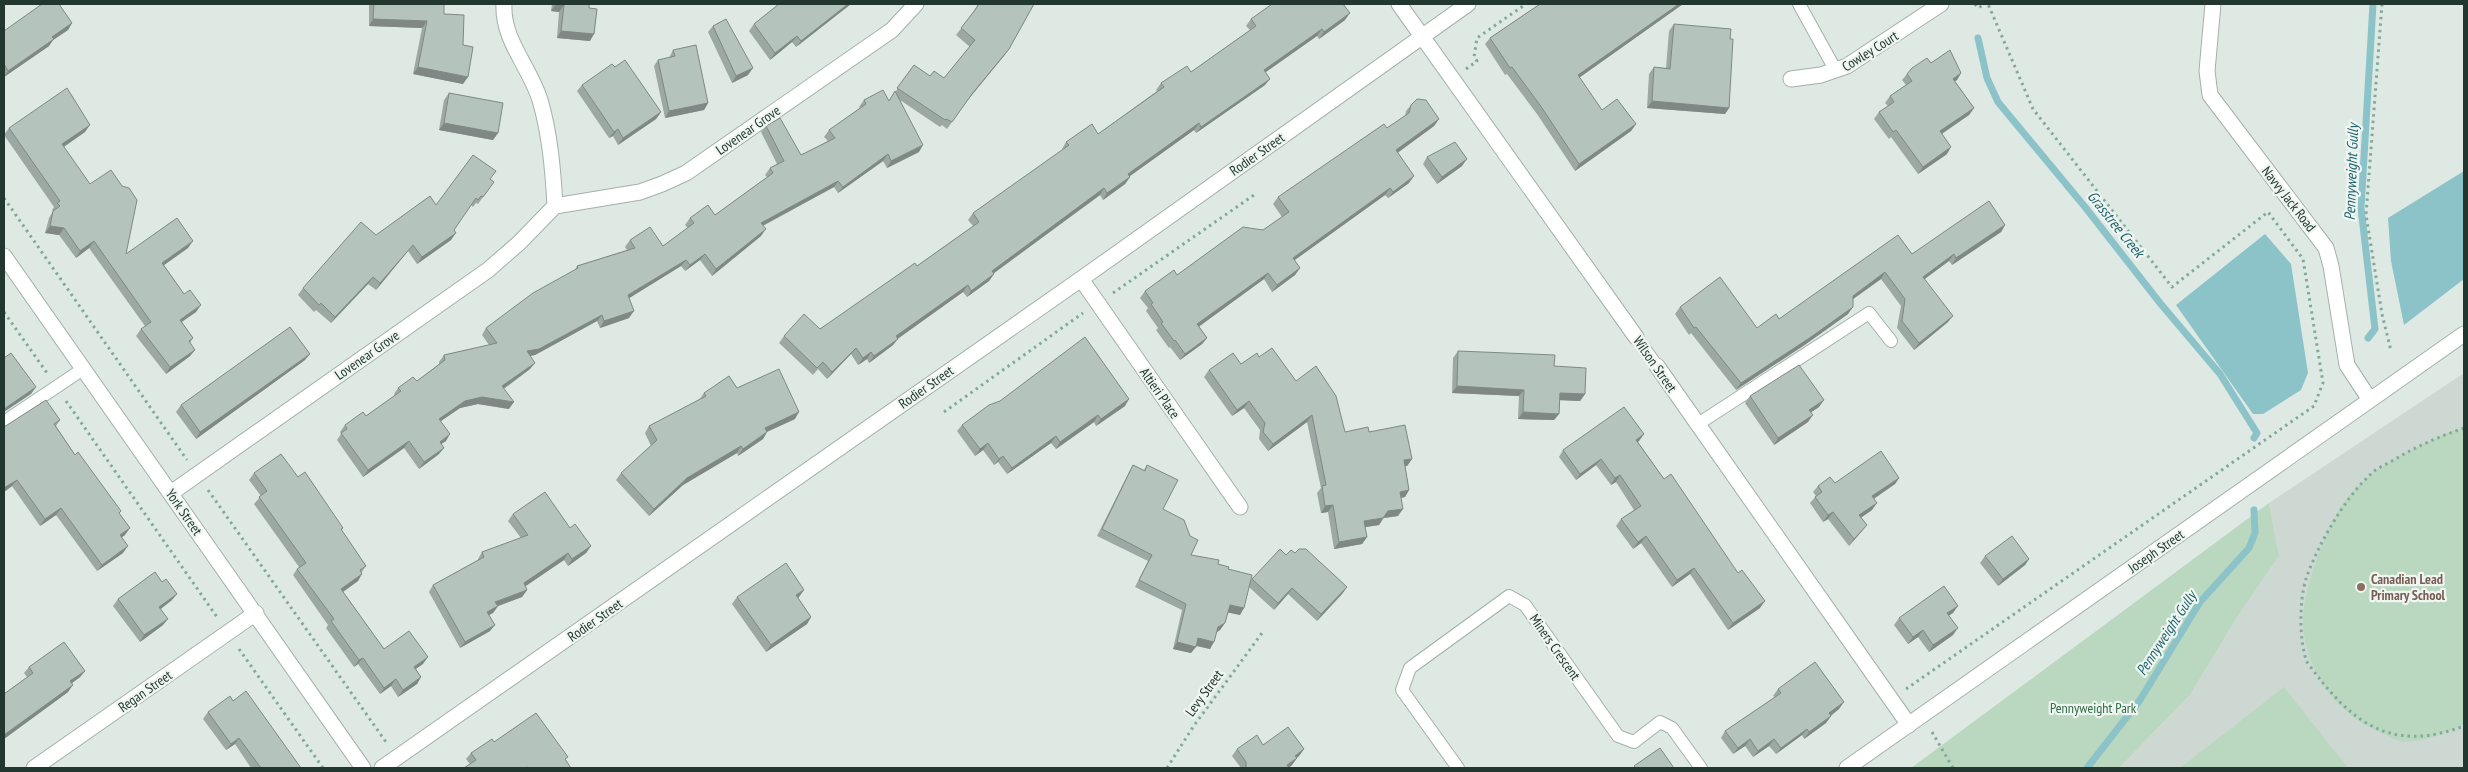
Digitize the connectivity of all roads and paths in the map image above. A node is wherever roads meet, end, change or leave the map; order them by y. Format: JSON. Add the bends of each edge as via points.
{"nodes":[{"id":1,"x":504,"y":4,"type":"edge"},
{"id":2,"x":916,"y":4,"type":"edge"},
{"id":3,"x":1399,"y":4,"type":"edge"},
{"id":4,"x":1468,"y":4,"type":"edge"},
{"id":5,"x":1526,"y":4,"type":"edge"},
{"id":6,"x":1799,"y":4,"type":"edge"},
{"id":7,"x":1941,"y":4,"type":"edge"},
{"id":8,"x":1975,"y":4,"type":"edge"},
{"id":9,"x":1986,"y":4,"type":"edge"},
{"id":10,"x":2213,"y":4,"type":"edge"},
{"id":11,"x":2382,"y":4,"type":"edge"},
{"id":12,"x":1422,"y":36,"type":"junction"},
{"id":13,"x":1836,"y":71,"type":"junction"},
{"id":14,"x":1454,"y":78,"type":"junction"},
{"id":15,"x":1791,"y":79,"type":"dead end"},
{"id":16,"x":1254,"y":195,"type":"dead end"},
{"id":17,"x":4,"y":198,"type":"edge"},
{"id":18,"x":555,"y":206,"type":"junction"},
{"id":19,"x":4,"y":256,"type":"edge"},
{"id":20,"x":1081,"y":279,"type":"junction"},
{"id":21,"x":1097,"y":302,"type":"junction"},
{"id":22,"x":2464,"y":334,"type":"edge"},
{"id":23,"x":1636,"y":337,"type":"joint"},
{"id":24,"x":1891,"y":341,"type":"dead end"},
{"id":25,"x":2391,"y":351,"type":"dead end"},
{"id":26,"x":1657,"y":366,"type":"joint"},
{"id":27,"x":83,"y":369,"type":"junction"},
{"id":28,"x":2370,"y":400,"type":"junction"},
{"id":29,"x":944,"y":412,"type":"dead end"},
{"id":30,"x":4,"y":422,"type":"edge"},
{"id":31,"x":1698,"y":424,"type":"junction"},
{"id":32,"x":2464,"y":428,"type":"edge"},
{"id":33,"x":198,"y":474,"type":"junction"},
{"id":34,"x":118,"y":475,"type":"dead end"},
{"id":35,"x":171,"y":493,"type":"junction"},
{"id":36,"x":1240,"y":507,"type":"dead end"},
{"id":37,"x":256,"y":613,"type":"junction"},
{"id":38,"x":228,"y":633,"type":"junction"},
{"id":39,"x":1262,"y":633,"type":"dead end"},
{"id":40,"x":1892,"y":700,"type":"junction"},
{"id":41,"x":1923,"y":715,"type":"junction"},
{"id":42,"x":1909,"y":725,"type":"junction"},
{"id":43,"x":2464,"y":726,"type":"edge"},
{"id":44,"x":398,"y":758,"type":"junction"},
{"id":45,"x":34,"y":768,"type":"edge"},
{"id":46,"x":323,"y":768,"type":"edge"},
{"id":47,"x":363,"y":768,"type":"edge"},
{"id":48,"x":382,"y":768,"type":"edge"},
{"id":49,"x":1167,"y":768,"type":"edge"},
{"id":50,"x":1458,"y":768,"type":"edge"},
{"id":51,"x":1701,"y":768,"type":"edge"},
{"id":52,"x":1847,"y":768,"type":"edge"},
{"id":53,"x":1953,"y":768,"type":"edge"}],
"edges":[{"from":1,"to":18,"type":"street","via":[[509,35],[540,101],[551,158]]},
{"from":2,"to":18,"type":"street","name":"Lovenear Grove","via":[[892,30],[686,173],[640,192]]},
{"from":3,"to":12,"type":"street","name":"Wilson Street"},
{"from":4,"to":12,"type":"street","name":"Rodier Street"},
{"from":5,"to":14,"type":"path","via":[[1477,38],[1474,56],[1477,61]]},
{"from":6,"to":13,"type":"lane"},
{"from":7,"to":13,"type":"street","name":"Cowley Court","via":[[1866,55]]},
{"from":8,"to":9,"type":"path","via":[[1978,8]]},
{"from":9,"to":40,"type":"path","via":[[2033,109],[2172,286],[2268,212],[2303,258],[2323,383],[2314,406]]},
{"from":10,"to":28,"type":"street","name":"Navvy Jack Road","via":[[2207,71],[2210,95],[2326,248],[2347,365]]},
{"from":11,"to":25,"type":"path","via":[[2366,215]]},
{"from":12,"to":14,"type":"street","name":"Wilson Street"},
{"from":12,"to":20,"type":"street","name":"Rodier Street"},
{"from":13,"to":15,"type":"street","name":"Cowley Court"},
{"from":14,"to":23,"type":"street","name":"Wilson Street"},
{"from":16,"to":21,"type":"path"},
{"from":17,"to":33,"type":"path"},
{"from":18,"to":33,"type":"street","name":"Lovenear Grove","via":[[488,270]]},
{"from":19,"to":27,"type":"street","name":"York Street"},
{"from":20,"to":21,"type":"street","name":"Altieri Place"},
{"from":20,"to":44,"type":"street","name":"Rodier Street"},
{"from":21,"to":29,"type":"path"},
{"from":21,"to":36,"type":"street","name":"Altieri Place"},
{"from":22,"to":28,"type":"street","name":"Joseph Street"},
{"from":23,"to":26,"type":"lane","name":"Wilson Street"},
{"from":24,"to":31,"type":"lane","via":[[1869,312]]},
{"from":26,"to":31,"type":"street","name":"Wilson Street"},
{"from":27,"to":30,"type":"lane"},
{"from":27,"to":35,"type":"street","name":"York Street"},
{"from":28,"to":41,"type":"street","name":"Joseph Street"},
{"from":31,"to":40,"type":"street","name":"Wilson Street"},
{"from":32,"to":43,"type":"path","via":[[2418,446],[2373,472],[2350,498],[2316,554],[2305,581],[2301,616],[2307,662],[2345,707],[2362,721],[2386,734],[2412,737],[2448,732]]},
{"from":33,"to":35,"type":"street","name":"Lovenear Grove"},
{"from":33,"to":44,"type":"path"},
{"from":34,"to":38,"type":"path"},
{"from":35,"to":37,"type":"street","name":"York Street"},
{"from":37,"to":38,"type":"street","name":"Regan Street"},
{"from":37,"to":47,"type":"street","name":"York Street"},
{"from":38,"to":45,"type":"street","name":"Regan Street"},
{"from":38,"to":46,"type":"path"},
{"from":39,"to":49,"type":"path","name":"Levy Street"},
{"from":40,"to":42,"type":"street","name":"Wilson Street"},
{"from":41,"to":42,"type":"street","name":"Joseph Street"},
{"from":41,"to":53,"type":"path"},
{"from":42,"to":52,"type":"street","name":"Joseph Street"},
{"from":44,"to":48,"type":"street","name":"Rodier Street"},
{"from":50,"to":51,"type":"lane","name":"Miners Crescent","via":[[1402,690],[1410,668],[1509,596],[1525,605],[1618,736],[1634,742],[1660,722],[1672,728]]}]}
